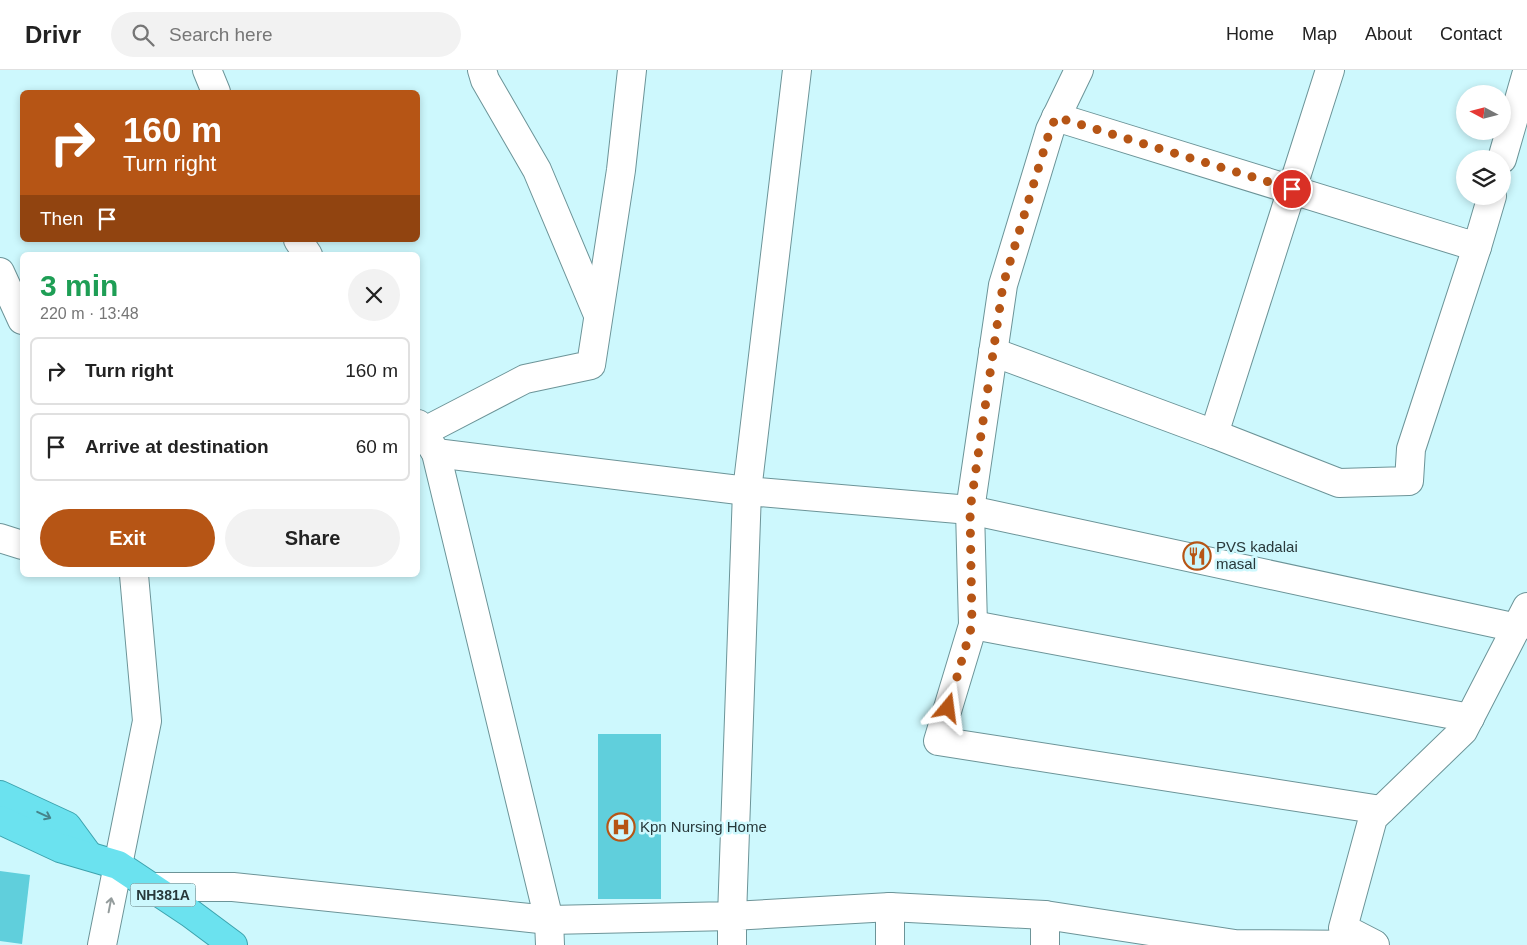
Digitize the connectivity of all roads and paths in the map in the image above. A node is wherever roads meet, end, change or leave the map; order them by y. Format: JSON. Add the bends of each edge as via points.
{"nodes":[{"id":1,"x":207,"y":70,"type":"edge"},
{"id":2,"x":482,"y":70,"type":"edge"},
{"id":3,"x":632,"y":70,"type":"edge"},
{"id":4,"x":797,"y":70,"type":"edge"},
{"id":5,"x":1079,"y":70,"type":"edge"},
{"id":6,"x":1330,"y":70,"type":"edge"},
{"id":7,"x":1527,"y":72,"type":"edge"},
{"id":8,"x":215,"y":90,"type":"edge"},
{"id":9,"x":1056,"y":117,"type":"junction"},
{"id":10,"x":1505,"y":150,"type":"edge"},
{"id":11,"x":1292,"y":189,"type":"junction"},
{"id":12,"x":1489,"y":205,"type":"edge"},
{"id":13,"x":1477,"y":247,"type":"junction"},
{"id":14,"x":0,"y":272,"type":"edge"},
{"id":15,"x":598,"y":315,"type":"junction"},
{"id":16,"x":20,"y":316,"type":"edge"},
{"id":17,"x":993,"y":352,"type":"junction"},
{"id":18,"x":1214,"y":434,"type":"junction"},
{"id":19,"x":425,"y":437,"type":"edge"},
{"id":20,"x":747,"y":491,"type":"junction"},
{"id":21,"x":970,"y":510,"type":"junction"},
{"id":22,"x":0,"y":538,"type":"edge"},
{"id":23,"x":20,"y":544,"type":"edge"},
{"id":24,"x":129,"y":577,"type":"edge"},
{"id":25,"x":1524,"y":619,"type":"edge"},
{"id":26,"x":972,"y":625,"type":"junction"},
{"id":27,"x":1470,"y":718,"type":"junction"},
{"id":28,"x":0,"y":795,"type":"edge"},
{"id":29,"x":1381,"y":810,"type":"junction"},
{"id":30,"x":0,"y":820,"type":"edge"},
{"id":31,"x":89,"y":856,"type":"junction"},
{"id":32,"x":118,"y":865,"type":"junction"},
{"id":33,"x":151,"y":887,"type":"junction"},
{"id":34,"x":890,"y":907,"type":"junction"},
{"id":35,"x":1044,"y":915,"type":"junction"},
{"id":36,"x":732,"y":916,"type":"junction"},
{"id":37,"x":550,"y":932,"type":"edge"},
{"id":38,"x":1235,"y":944,"type":"edge"},
{"id":39,"x":102,"y":945,"type":"edge"},
{"id":40,"x":233,"y":945,"type":"edge"},
{"id":41,"x":732,"y":945,"type":"edge"},
{"id":42,"x":890,"y":945,"type":"edge"},
{"id":43,"x":1045,"y":945,"type":"edge"},
{"id":44,"x":1375,"y":945,"type":"edge"}],
"edges":[{"from":1,"to":8,"type":"street"},
{"from":2,"to":15,"type":"street","via":[[484,80],[538,170]]},
{"from":3,"to":15,"type":"street","via":[[621,170]]},
{"from":4,"to":20,"type":"street"},
{"from":5,"to":9,"type":"street"},
{"from":6,"to":11,"type":"street"},
{"from":7,"to":10,"type":"street"},
{"from":9,"to":11,"type":"street"},
{"from":9,"to":17,"type":"street","via":[[1003,285]]},
{"from":11,"to":13,"type":"street"},
{"from":11,"to":18,"type":"street"},
{"from":12,"to":13,"type":"street"},
{"from":13,"to":18,"type":"street","via":[[1411,450],[1409,481],[1339,483]]},
{"from":14,"to":16,"type":"street"},
{"from":15,"to":19,"type":"street","via":[[591,365],[525,379]]},
{"from":17,"to":18,"type":"street"},
{"from":17,"to":21,"type":"street"},
{"from":19,"to":20,"type":"street"},
{"from":19,"to":37,"type":"street"},
{"from":20,"to":21,"type":"street"},
{"from":20,"to":36,"type":"street"},
{"from":21,"to":25,"type":"street"},
{"from":21,"to":26,"type":"street"},
{"from":22,"to":23,"type":"street"},
{"from":24,"to":32,"type":"street","via":[[147,721]]},
{"from":25,"to":27,"type":"street"},
{"from":26,"to":27,"type":"street"},
{"from":26,"to":29,"type":"street","via":[[938,741]]},
{"from":27,"to":29,"type":"street","via":[[1464,731]]},
{"from":28,"to":31,"type":"highway","one_way":true,"via":[[67,826]]},
{"from":29,"to":44,"type":"street","via":[[1373,818],[1343,928]]},
{"from":30,"to":31,"type":"highway","number":"NH381A","via":[[60,848]]},
{"from":31,"to":32,"type":"highway","number":"NH381A"},
{"from":32,"to":33,"type":"highway","number":"NH381A"},
{"from":39,"to":32,"type":"street","one_way":true},
{"from":33,"to":37,"type":"street","via":[[233,887]]},
{"from":33,"to":40,"type":"highway","number":"NH381A"},
{"from":34,"to":35,"type":"street"},
{"from":34,"to":36,"type":"street"},
{"from":34,"to":42,"type":"street"},
{"from":35,"to":38,"type":"street"},
{"from":35,"to":43,"type":"street"},
{"from":36,"to":37,"type":"street"},
{"from":36,"to":41,"type":"street"},
{"from":38,"to":44,"type":"street"}]}
